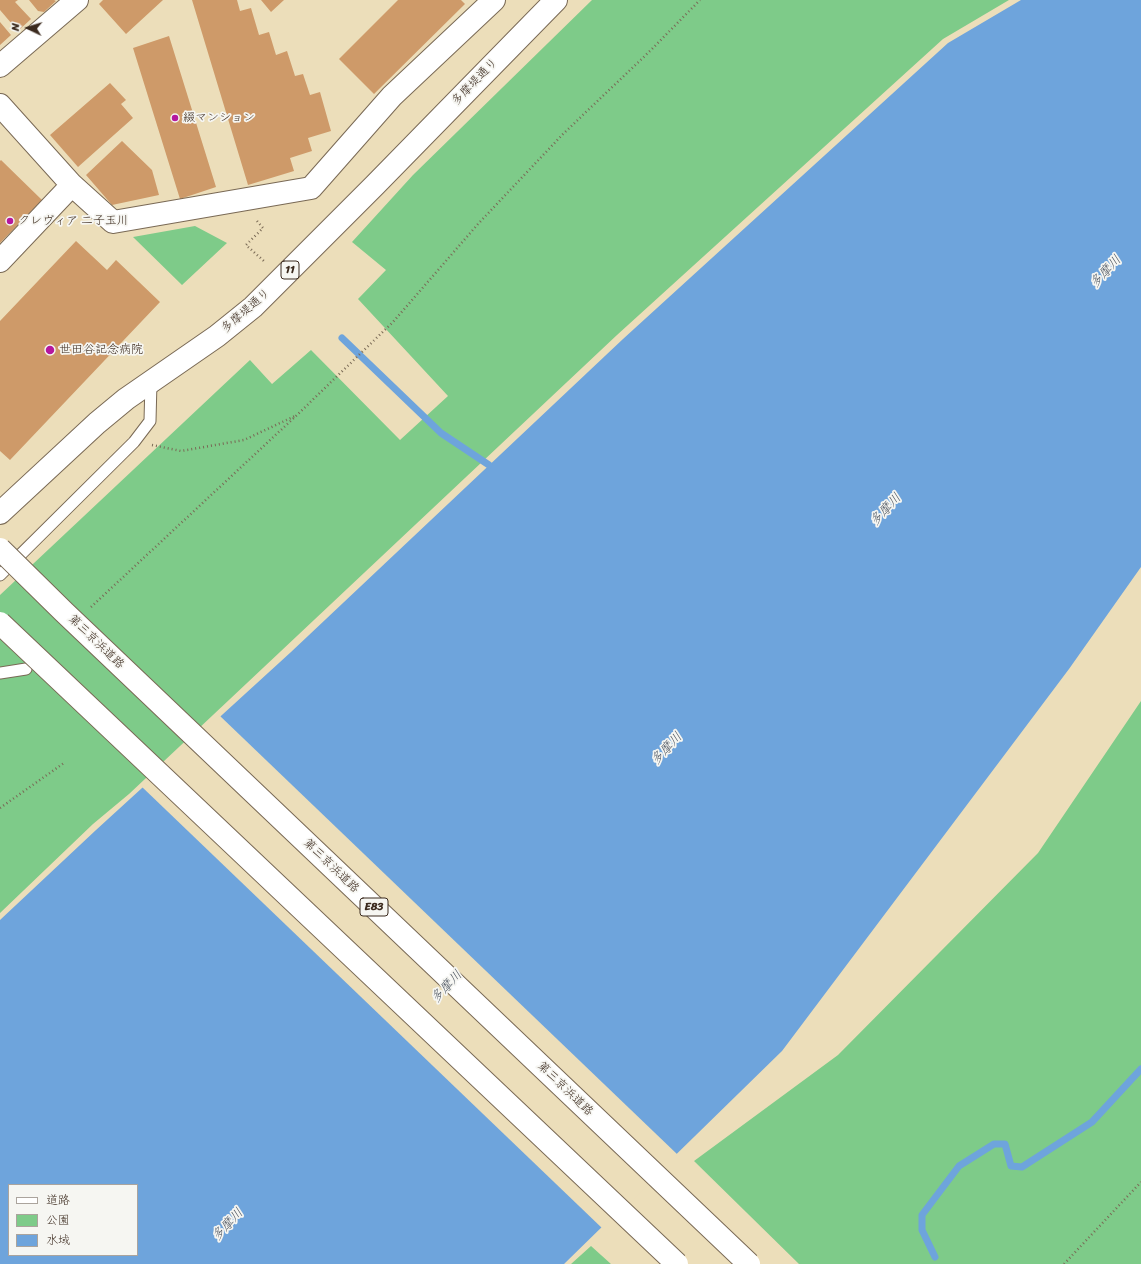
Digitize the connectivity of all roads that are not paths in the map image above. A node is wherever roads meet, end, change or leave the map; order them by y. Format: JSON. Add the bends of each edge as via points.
{"nodes":[{"id":1,"x":78,"y":0,"type":"edge"},
{"id":2,"x":494,"y":0,"type":"edge"},
{"id":3,"x":556,"y":0,"type":"edge"},
{"id":4,"x":0,"y":66,"type":"edge"},
{"id":5,"x":0,"y":105,"type":"edge"},
{"id":6,"x":72,"y":185,"type":"junction"},
{"id":7,"x":0,"y":261,"type":"edge"},
{"id":8,"x":151,"y":382,"type":"junction"},
{"id":9,"x":0,"y":513,"type":"edge"},
{"id":10,"x":0,"y":550,"type":"edge"},
{"id":11,"x":0,"y":575,"type":"edge"},
{"id":12,"x":0,"y":623,"type":"edge"},
{"id":13,"x":26,"y":668,"type":"dead end"},
{"id":14,"x":0,"y":674,"type":"edge"},
{"id":15,"x":677,"y":1264,"type":"edge"},
{"id":16,"x":749,"y":1264,"type":"edge"}],
"edges":[{"from":1,"to":4,"type":"main road"},
{"from":2,"to":6,"type":"main road","via":[[392,96],[312,188],[113,222]]},
{"from":3,"to":8,"type":"main road","name":"多摩堤通り","number":"11","via":[[253,306],[217,336]]},
{"from":5,"to":6,"type":"main road"},
{"from":6,"to":7,"type":"main road"},
{"from":8,"to":9,"type":"main road","name":"多摩堤通り","number":"11","via":[[97,424]]},
{"from":8,"to":11,"type":"lane","via":[[150,421],[134,442]]},
{"from":10,"to":16,"type":"main road","name":"第三京浜道路","number":"E83","bridge":true},
{"from":12,"to":15,"type":"main road","bridge":true},
{"from":13,"to":14,"type":"lane"}]}
